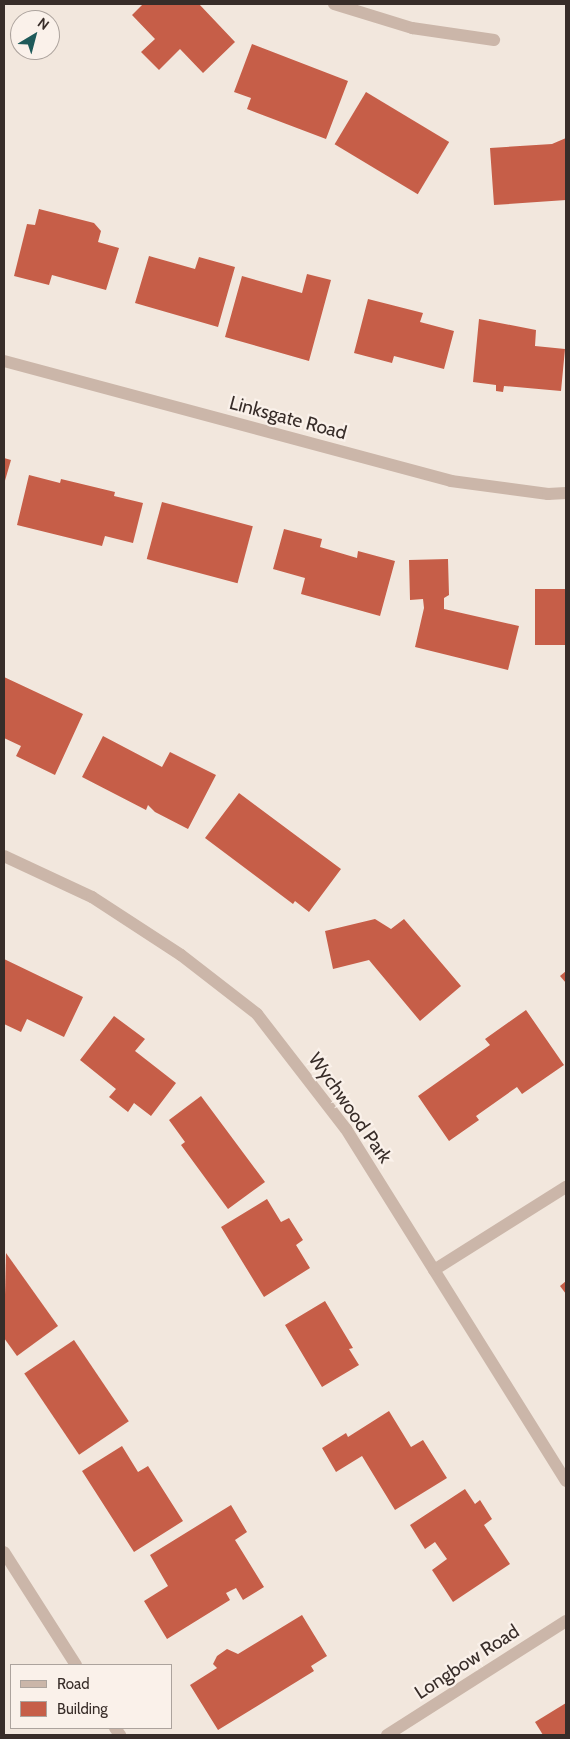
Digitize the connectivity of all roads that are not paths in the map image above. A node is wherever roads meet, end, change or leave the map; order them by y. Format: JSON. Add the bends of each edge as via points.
{"nodes":[{"id":1,"x":334,"y":4,"type":"edge"},
{"id":2,"x":494,"y":40,"type":"dead end"},
{"id":3,"x":4,"y":361,"type":"edge"},
{"id":4,"x":566,"y":493,"type":"edge"},
{"id":5,"x":4,"y":856,"type":"edge"},
{"id":6,"x":566,"y":1186,"type":"edge"},
{"id":7,"x":434,"y":1270,"type":"junction"},
{"id":8,"x":566,"y":1481,"type":"edge"},
{"id":9,"x":4,"y":1552,"type":"edge"},
{"id":10,"x":566,"y":1621,"type":"edge"},
{"id":11,"x":75,"y":1664,"type":"edge"},
{"id":12,"x":387,"y":1735,"type":"edge"}],
"edges":[{"from":1,"to":2,"type":"street","via":[[412,28]]},
{"from":3,"to":4,"type":"street","name":"Linksgate Road","via":[[451,481],[548,494]]},
{"from":5,"to":7,"type":"street","name":"Wychwood Park","via":[[92,897],[181,955],[257,1014],[346,1129]]},
{"from":6,"to":7,"type":"street"},
{"from":7,"to":8,"type":"street","name":"Wychwood Park"},
{"from":9,"to":11,"type":"street"},
{"from":10,"to":12,"type":"street","name":"Longbow Road"}]}
